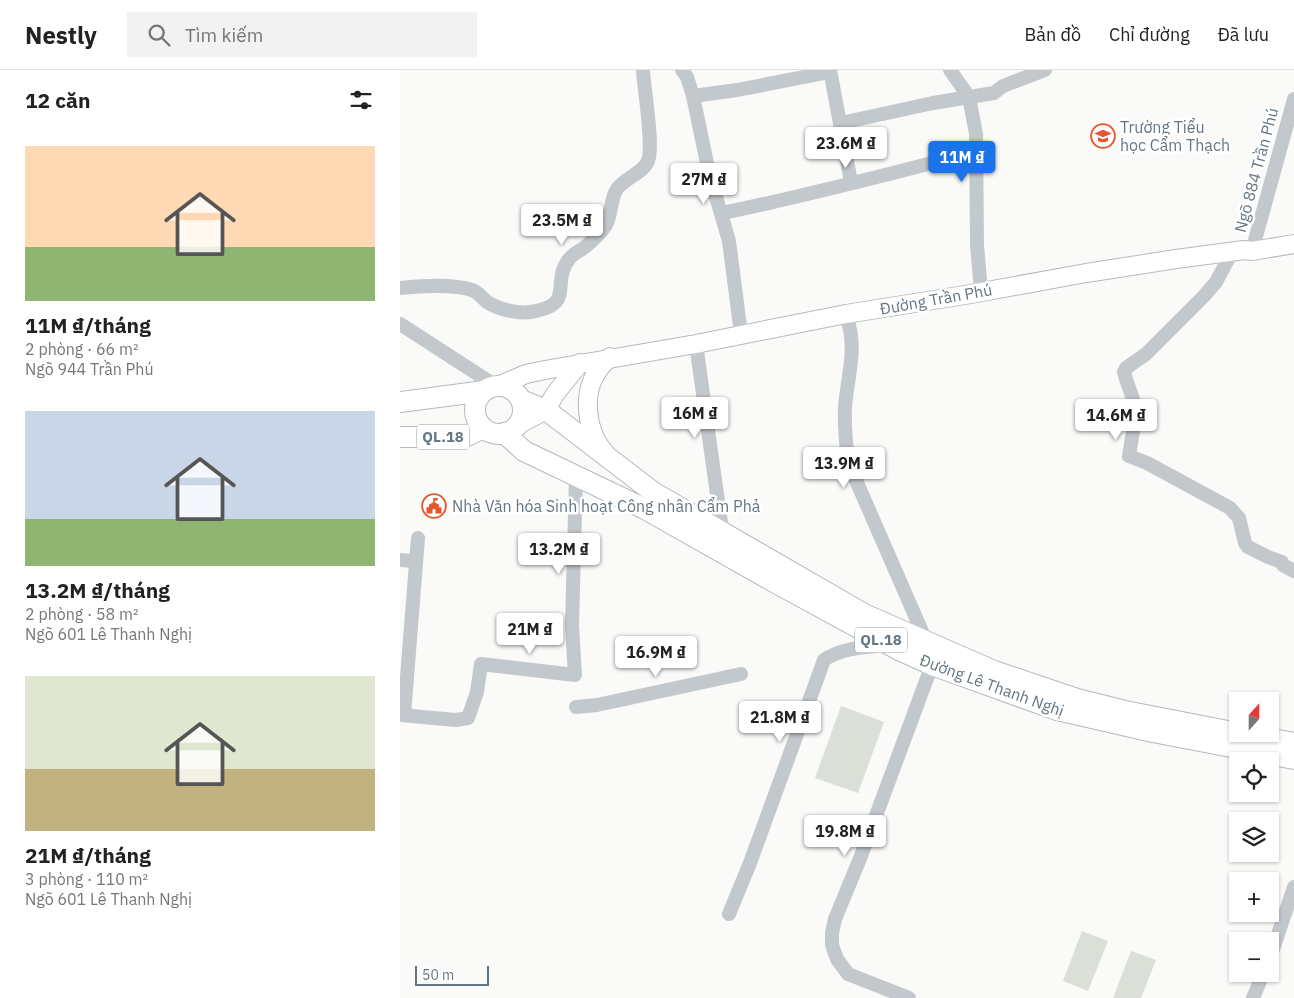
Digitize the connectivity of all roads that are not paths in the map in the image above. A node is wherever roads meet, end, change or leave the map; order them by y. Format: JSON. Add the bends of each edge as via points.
{"nodes":[{"id":1,"x":643,"y":70,"type":"edge"},
{"id":2,"x":682,"y":70,"type":"edge"},
{"id":3,"x":950,"y":70,"type":"edge"},
{"id":4,"x":1045,"y":70,"type":"edge"},
{"id":5,"x":830,"y":71,"type":"edge"},
{"id":6,"x":693,"y":96,"type":"junction"},
{"id":7,"x":969,"y":97,"type":"junction"},
{"id":8,"x":1294,"y":99,"type":"edge"},
{"id":9,"x":841,"y":123,"type":"junction"},
{"id":10,"x":976,"y":152,"type":"junction"},
{"id":11,"x":851,"y":182,"type":"junction"},
{"id":12,"x":722,"y":213,"type":"junction"},
{"id":13,"x":1294,"y":244,"type":"edge"},
{"id":14,"x":1252,"y":251,"type":"junction"},
{"id":15,"x":1232,"y":252,"type":"junction"},
{"id":16,"x":400,"y":288,"type":"edge"},
{"id":17,"x":982,"y":291,"type":"junction"},
{"id":18,"x":846,"y":314,"type":"junction"},
{"id":19,"x":400,"y":324,"type":"edge"},
{"id":20,"x":741,"y":334,"type":"junction"},
{"id":21,"x":696,"y":344,"type":"junction"},
{"id":22,"x":610,"y":357,"type":"junction"},
{"id":23,"x":580,"y":363,"type":"junction"},
{"id":24,"x":493,"y":388,"type":"junction"},
{"id":25,"x":520,"y":400,"type":"junction"},
{"id":26,"x":400,"y":402,"type":"edge"},
{"id":27,"x":546,"y":410,"type":"junction"},
{"id":28,"x":483,"y":428,"type":"junction"},
{"id":29,"x":510,"y":429,"type":"junction"},
{"id":30,"x":400,"y":436,"type":"edge"},
{"id":31,"x":614,"y":463,"type":"junction"},
{"id":32,"x":576,"y":475,"type":"junction"},
{"id":33,"x":722,"y":530,"type":"junction"},
{"id":34,"x":418,"y":538,"type":"dead end"},
{"id":35,"x":400,"y":560,"type":"edge"},
{"id":36,"x":416,"y":561,"type":"junction"},
{"id":37,"x":1294,"y":572,"type":"edge"},
{"id":38,"x":928,"y":643,"type":"junction"},
{"id":39,"x":890,"y":645,"type":"junction"},
{"id":40,"x":932,"y":665,"type":"junction"},
{"id":41,"x":741,"y":674,"type":"dead end"},
{"id":42,"x":576,"y":707,"type":"dead end"},
{"id":43,"x":402,"y":715,"type":"edge"},
{"id":44,"x":1229,"y":731,"type":"edge"},
{"id":45,"x":1279,"y":740,"type":"edge"},
{"id":46,"x":1294,"y":743,"type":"edge"},
{"id":47,"x":1294,"y":759,"type":"edge"},
{"id":48,"x":1294,"y":887,"type":"edge"},
{"id":49,"x":729,"y":914,"type":"dead end"},
{"id":50,"x":1279,"y":932,"type":"edge"},
{"id":51,"x":1260,"y":982,"type":"edge"},
{"id":52,"x":909,"y":998,"type":"edge"},
{"id":53,"x":1253,"y":998,"type":"edge"}],
"edges":[{"from":1,"to":16,"type":"street","via":[[648,161],[617,189],[605,226],[564,267],[556,303],[548,309],[528,313],[494,305],[474,291],[463,288]]},
{"from":2,"to":6,"type":"street"},
{"from":3,"to":7,"type":"street"},
{"from":4,"to":7,"type":"street","via":[[1004,86],[994,94]]},
{"from":5,"to":6,"type":"street"},
{"from":5,"to":9,"type":"street"},
{"from":6,"to":12,"type":"street","via":[[709,172]]},
{"from":7,"to":9,"type":"street"},
{"from":7,"to":10,"type":"street"},
{"from":8,"to":14,"type":"street","name":"Ngõ 884 Trần Phú"},
{"from":9,"to":11,"type":"street"},
{"from":10,"to":11,"type":"street"},
{"from":10,"to":17,"type":"street","via":[[977,245]]},
{"from":11,"to":12,"type":"street","via":[[785,201]]},
{"from":12,"to":20,"type":"street","via":[[729,241]]},
{"from":13,"to":14,"type":"main road","name":"Đường Trần Phú"},
{"from":14,"to":15,"type":"main road","name":"Đường Trần Phú"},
{"from":15,"to":17,"type":"main road","name":"Đường Trần Phú"},
{"from":15,"to":37,"type":"street","via":[[1216,282],[1204,296],[1146,354],[1126,368],[1124,372],[1136,412],[1129,456],[1230,508],[1239,518],[1244,543],[1282,562]]},
{"from":17,"to":18,"type":"main road","name":"Đường Trần Phú"},
{"from":18,"to":20,"type":"main road","name":"Đường Trần Phú"},
{"from":18,"to":38,"type":"street","via":[[851,328],[853,362],[844,423],[848,462]]},
{"from":19,"to":24,"type":"street"},
{"from":20,"to":21,"type":"main road","name":"Đường Trần Phú"},
{"from":21,"to":22,"type":"main road","name":"Đường Trần Phú"},
{"from":21,"to":33,"type":"street"},
{"from":22,"to":23,"type":"main road","name":"Đường Trần Phú"},
{"from":22,"to":31,"type":"main road","via":[[598,369],[588,403],[594,437]]},
{"from":23,"to":24,"type":"main road","name":"Đường Trần Phú","via":[[526,374]]},
{"from":23,"to":27,"type":"main road"},
{"from":24,"to":25,"type":"highway","via":[[511,390]]},
{"from":24,"to":26,"type":"highway"},
{"from":24,"to":28,"type":"highway","via":[[479,396],[475,409]]},
{"from":25,"to":27,"type":"highway","name":"Đường Lê Thanh Nghị","number":"QL.18"},
{"from":25,"to":29,"type":"highway","via":[[522,414]]},
{"from":27,"to":29,"type":"main road"},
{"from":27,"to":31,"type":"highway","name":"Đường Lê Thanh Nghị","number":"QL.18"},
{"from":28,"to":29,"type":"highway","via":[[497,433]]},
{"from":28,"to":30,"type":"highway","number":"QL.18","via":[[456,437]]},
{"from":29,"to":32,"type":"highway","name":"Đường Lê Thanh Nghị","number":"QL.18","via":[[524,451]]},
{"from":31,"to":33,"type":"highway","name":"Đường Lê Thanh Nghị","number":"QL.18","via":[[653,492]]},
{"from":32,"to":39,"type":"highway","name":"Đường Lê Thanh Nghị","number":"QL.18","via":[[645,509]]},
{"from":32,"to":43,"type":"street","via":[[572,625],[576,675],[481,664],[477,692],[465,720]]},
{"from":33,"to":38,"type":"highway","name":"Đường Lê Thanh Nghị","number":"QL.18","via":[[864,614]]},
{"from":34,"to":36,"type":"street"},
{"from":35,"to":36,"type":"street"},
{"from":36,"to":43,"type":"street"},
{"from":38,"to":44,"type":"highway","name":"Đường Lê Thanh Nghị","number":"QL.18","via":[[994,671],[1077,699],[1125,712]]},
{"from":39,"to":40,"type":"highway","name":"Đường Lê Thanh Nghị","number":"QL.18"},
{"from":39,"to":49,"type":"street","via":[[854,649],[833,654],[824,660]]},
{"from":40,"to":47,"type":"highway","name":"Đường Lê Thanh Nghị","number":"QL.18","via":[[1057,710]]},
{"from":40,"to":52,"type":"street","via":[[832,933],[837,959],[848,974]]},
{"from":41,"to":42,"type":"street"},
{"from":45,"to":46,"type":"highway"},
{"from":48,"to":50,"type":"street"},
{"from":51,"to":53,"type":"street"}]}
